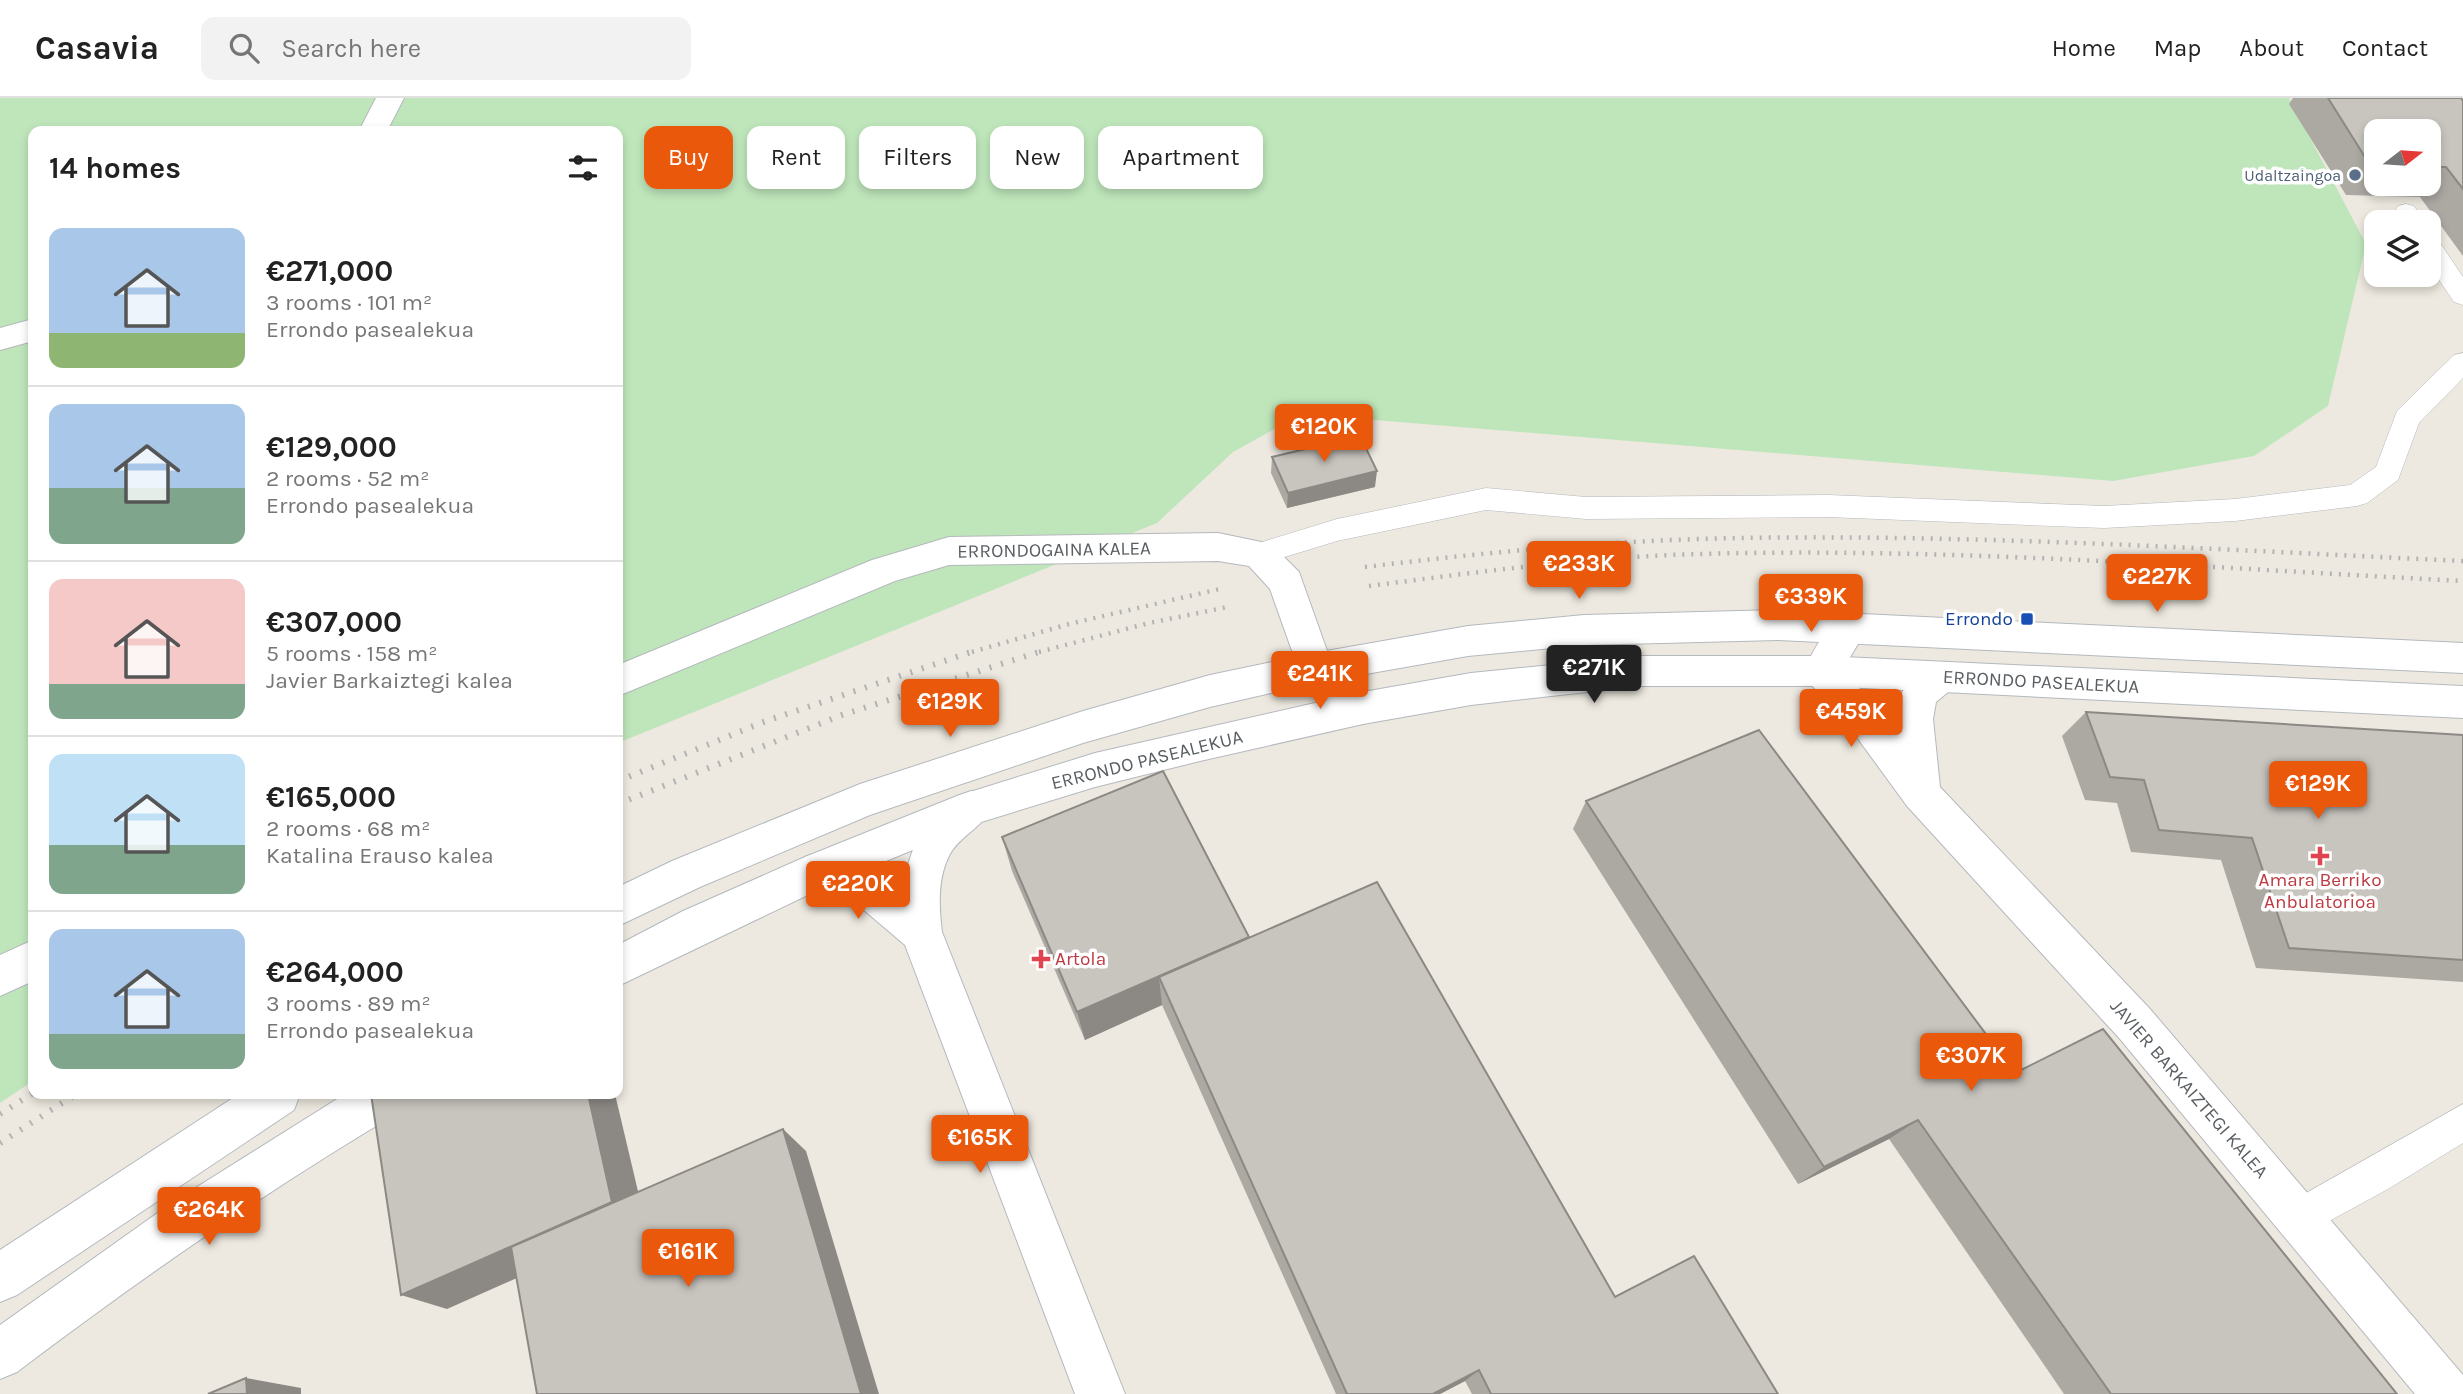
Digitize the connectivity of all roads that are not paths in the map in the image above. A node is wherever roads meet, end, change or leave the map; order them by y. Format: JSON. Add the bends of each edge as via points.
{"nodes":[{"id":1,"x":390,"y":98,"type":"edge"},
{"id":2,"x":376,"y":126,"type":"edge"},
{"id":3,"x":2441,"y":264,"type":"edge"},
{"id":4,"x":2463,"y":296,"type":"edge"},
{"id":5,"x":28,"y":332,"type":"edge"},
{"id":6,"x":0,"y":340,"type":"edge"},
{"id":7,"x":2463,"y":362,"type":"edge"},
{"id":8,"x":1259,"y":554,"type":"junction"},
{"id":9,"x":1849,"y":629,"type":"junction"},
{"id":10,"x":2463,"y":658,"type":"edge"},
{"id":11,"x":1315,"y":668,"type":"junction"},
{"id":12,"x":1822,"y":671,"type":"junction"},
{"id":13,"x":1940,"y":677,"type":"junction"},
{"id":14,"x":623,"y":679,"type":"edge"},
{"id":15,"x":2463,"y":702,"type":"edge"},
{"id":16,"x":1363,"y":708,"type":"junction"},
{"id":17,"x":1921,"y":794,"type":"junction"},
{"id":18,"x":971,"y":808,"type":"junction"},
{"id":19,"x":819,"y":870,"type":"junction"},
{"id":20,"x":623,"y":905,"type":"edge"},
{"id":21,"x":921,"y":932,"type":"junction"},
{"id":22,"x":28,"y":962,"type":"edge"},
{"id":23,"x":623,"y":964,"type":"edge"},
{"id":24,"x":0,"y":976,"type":"edge"},
{"id":25,"x":270,"y":1099,"type":"edge"},
{"id":26,"x":378,"y":1099,"type":"edge"},
{"id":27,"x":2463,"y":1122,"type":"edge"},
{"id":28,"x":2298,"y":1218,"type":"junction"},
{"id":29,"x":0,"y":1278,"type":"edge"},
{"id":30,"x":0,"y":1355,"type":"edge"},
{"id":31,"x":1100,"y":1394,"type":"edge"},
{"id":32,"x":2447,"y":1394,"type":"edge"}],
"edges":[{"from":1,"to":2,"type":"main road"},
{"from":3,"to":4,"type":"lane"},
{"from":5,"to":6,"type":"main road"},
{"from":7,"to":8,"type":"lane","via":[[2407,418],[2388,473],[2357,495],[2235,510],[2104,517],[1828,506],[1586,508],[1486,499],[1338,530]]},
{"from":8,"to":11,"type":"main road","via":[[1286,582]]},
{"from":8,"to":14,"type":"main road","name":"ERRONDOGAINA KALEA","via":[[1218,547],[949,551],[885,570]]},
{"from":9,"to":10,"type":"main road"},
{"from":9,"to":11,"type":"main road","via":[[1778,625],[1584,630],[1468,641]]},
{"from":9,"to":12,"type":"main road"},
{"from":11,"to":16,"type":"main road"},
{"from":11,"to":20,"type":"main road","via":[[1210,691],[1083,727],[860,800]]},
{"from":12,"to":13,"type":"main road","name":"ERRONDO PASEALEKUA"},
{"from":12,"to":16,"type":"main road","name":"ERRONDO PASEALEKUA","via":[[1641,671],[1471,689]]},
{"from":12,"to":17,"type":"main road","name":"JAVIER BARKAIZTEGI KALEA"},
{"from":13,"to":15,"type":"main road","name":"ERRONDO PASEALEKUA"},
{"from":13,"to":17,"type":"main road","via":[[1919,694],[1914,719]]},
{"from":16,"to":18,"type":"main road","name":"ERRONDO PASEALEKUA","via":[[1095,770]]},
{"from":17,"to":28,"type":"main road","name":"JAVIER BARKAIZTEGI KALEA","via":[[2135,1024]]},
{"from":18,"to":19,"type":"main road","name":"ERRONDO PASEALEKUA"},
{"from":18,"to":21,"type":"main road","via":[[933,844],[918,897]]},
{"from":19,"to":21,"type":"main road","via":[[866,887]]},
{"from":19,"to":23,"type":"main road","name":"ERRONDO PASEALEKUA"},
{"from":21,"to":31,"type":"main road"},
{"from":22,"to":24,"type":"main road"},
{"from":25,"to":29,"type":"main road"},
{"from":26,"to":30,"type":"main road","via":[[304,1141]]},
{"from":27,"to":28,"type":"lane"},
{"from":28,"to":32,"type":"main road","name":"JAVIER BARKAIZTEGI KALEA"}]}
